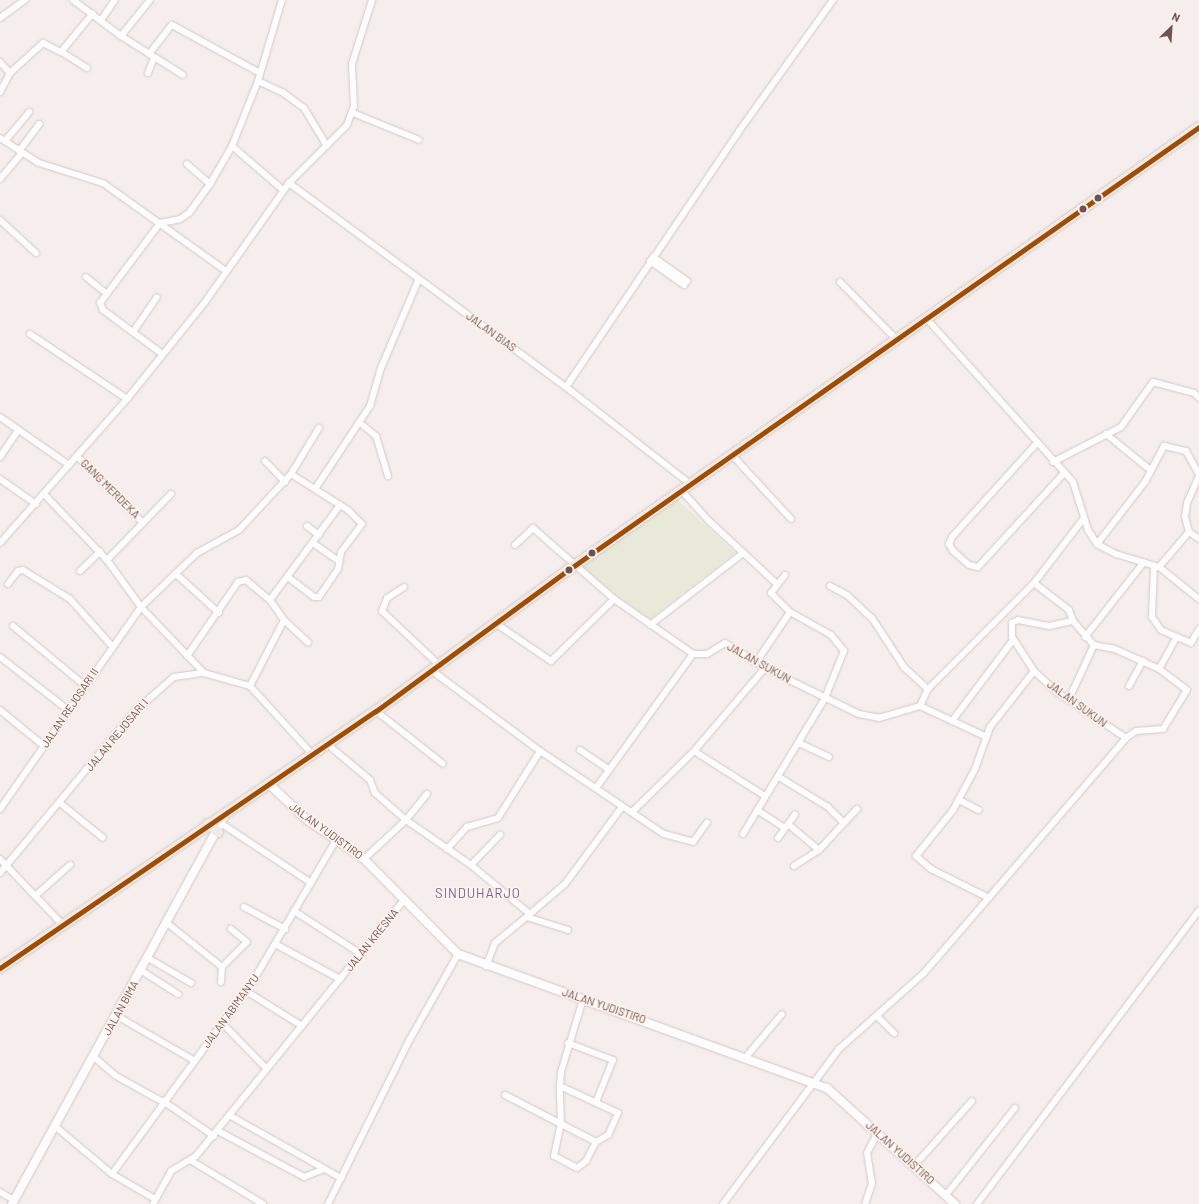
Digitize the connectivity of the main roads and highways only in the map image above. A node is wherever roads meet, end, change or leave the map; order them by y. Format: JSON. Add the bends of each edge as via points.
{"nodes":[{"id":1,"x":1199,"y":127,"type":"edge"},
{"id":2,"x":208,"y":824,"type":"junction"},
{"id":3,"x":220,"y":828,"type":"road end"},
{"id":4,"x":0,"y":968,"type":"edge"}],
"edges":[{"from":1,"to":2,"type":"main road","via":[[681,490],[376,710]]},
{"from":2,"to":3,"type":"main road"},
{"from":2,"to":4,"type":"main road"}]}
